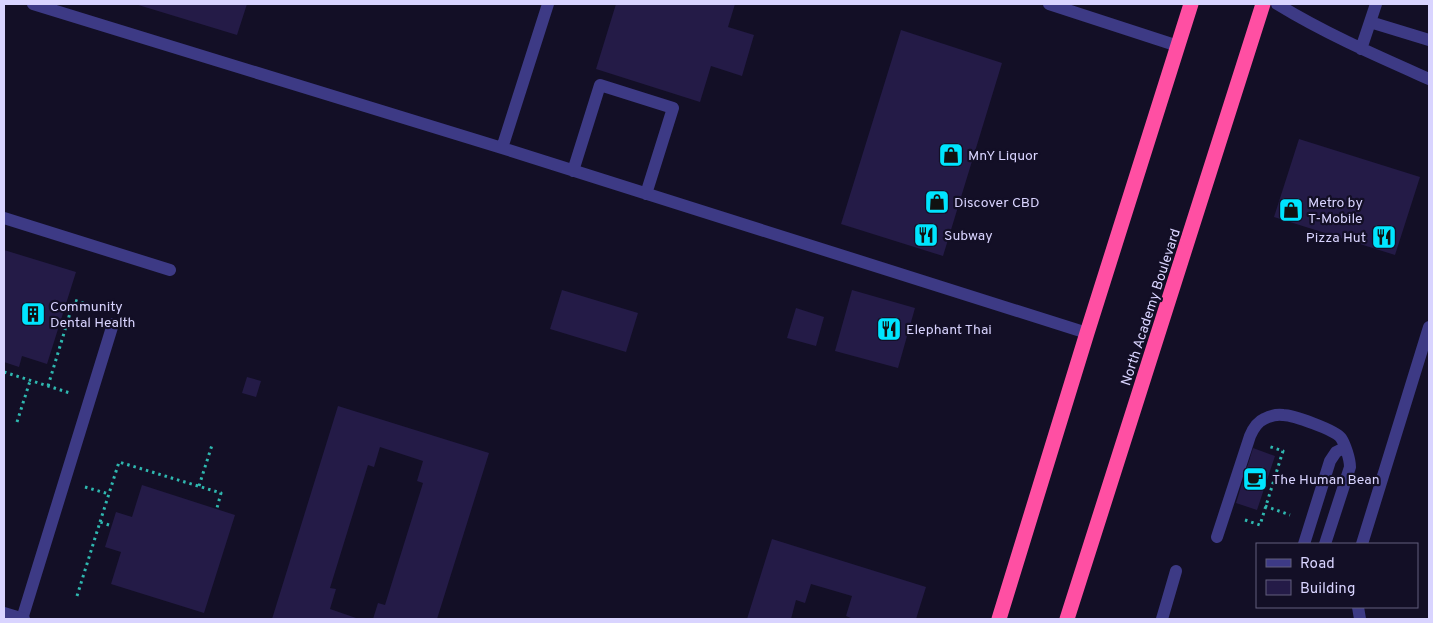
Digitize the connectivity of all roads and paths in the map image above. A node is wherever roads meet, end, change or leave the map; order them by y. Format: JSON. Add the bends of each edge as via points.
{"nodes":[{"id":1,"x":33,"y":4,"type":"edge"},
{"id":2,"x":548,"y":4,"type":"edge"},
{"id":3,"x":1047,"y":4,"type":"edge"},
{"id":4,"x":1191,"y":4,"type":"edge"},
{"id":5,"x":1263,"y":4,"type":"edge"},
{"id":6,"x":1277,"y":4,"type":"edge"},
{"id":7,"x":1376,"y":4,"type":"edge"},
{"id":8,"x":1370,"y":22,"type":"junction"},
{"id":9,"x":1429,"y":40,"type":"edge"},
{"id":10,"x":1178,"y":46,"type":"junction"},
{"id":11,"x":1361,"y":50,"type":"junction"},
{"id":12,"x":1429,"y":79,"type":"edge"},
{"id":13,"x":502,"y":148,"type":"junction"},
{"id":14,"x":574,"y":171,"type":"junction"},
{"id":15,"x":646,"y":194,"type":"junction"},
{"id":16,"x":4,"y":218,"type":"edge"},
{"id":17,"x":170,"y":270,"type":"dead end"},
{"id":18,"x":96,"y":307,"type":"dead end"},
{"id":19,"x":113,"y":324,"type":"dead end"},
{"id":20,"x":1429,"y":327,"type":"edge"},
{"id":21,"x":1087,"y":333,"type":"junction"},
{"id":22,"x":4,"y":372,"type":"edge"},
{"id":23,"x":30,"y":381,"type":"junction"},
{"id":24,"x":48,"y":386,"type":"junction"},
{"id":25,"x":70,"y":393,"type":"dead end"},
{"id":26,"x":18,"y":422,"type":"dead end"},
{"id":27,"x":1248,"y":440,"type":"junction"},
{"id":28,"x":212,"y":445,"type":"dead end"},
{"id":29,"x":1344,"y":448,"type":"junction"},
{"id":30,"x":199,"y":486,"type":"junction"},
{"id":31,"x":1265,"y":506,"type":"junction"},
{"id":32,"x":217,"y":508,"type":"dead end"},
{"id":33,"x":1225,"y":514,"type":"junction"},
{"id":34,"x":1290,"y":514,"type":"dead end"},
{"id":35,"x":100,"y":522,"type":"junction"},
{"id":36,"x":112,"y":526,"type":"dead end"},
{"id":37,"x":1217,"y":537,"type":"dead end"},
{"id":38,"x":1304,"y":543,"type":"edge"},
{"id":39,"x":1325,"y":543,"type":"edge"},
{"id":40,"x":1362,"y":543,"type":"edge"},
{"id":41,"x":1176,"y":571,"type":"dead end"},
{"id":42,"x":78,"y":596,"type":"dead end"},
{"id":43,"x":4,"y":613,"type":"edge"},
{"id":44,"x":23,"y":619,"type":"edge"},
{"id":45,"x":999,"y":619,"type":"edge"},
{"id":46,"x":1068,"y":619,"type":"edge"},
{"id":47,"x":1162,"y":619,"type":"edge"}],
"edges":[{"from":1,"to":13,"type":"street"},
{"from":2,"to":13,"type":"street"},
{"from":3,"to":10,"type":"street"},
{"from":4,"to":10,"type":"highway"},
{"from":5,"to":46,"type":"highway","name":"North Academy Boulevard"},
{"from":6,"to":11,"type":"street"},
{"from":7,"to":8,"type":"street"},
{"from":8,"to":9,"type":"street"},
{"from":8,"to":11,"type":"street"},
{"from":10,"to":21,"type":"highway"},
{"from":11,"to":12,"type":"street"},
{"from":13,"to":14,"type":"street"},
{"from":14,"to":15,"type":"street"},
{"from":14,"to":15,"type":"street","via":[[600,85],[646,99],[673,108]]},
{"from":15,"to":21,"type":"street"},
{"from":16,"to":17,"type":"street"},
{"from":18,"to":24,"type":"path","via":[[74,300]]},
{"from":19,"to":44,"type":"street"},
{"from":20,"to":40,"type":"street"},
{"from":21,"to":45,"type":"highway"},
{"from":22,"to":23,"type":"path"},
{"from":23,"to":24,"type":"path"},
{"from":23,"to":26,"type":"path"},
{"from":24,"to":25,"type":"path"},
{"from":27,"to":29,"type":"street","via":[[1262,419],[1285,414],[1331,430],[1341,438]]},
{"from":27,"to":31,"type":"path","via":[[1283,451]]},
{"from":27,"to":33,"type":"street"},
{"from":28,"to":30,"type":"path"},
{"from":29,"to":38,"type":"street","via":[[1336,452],[1330,461]]},
{"from":29,"to":39,"type":"street","via":[[1350,458],[1350,467]]},
{"from":30,"to":32,"type":"path","via":[[221,493]]},
{"from":30,"to":35,"type":"path","via":[[119,462]]},
{"from":31,"to":33,"type":"path","via":[[1260,524]]},
{"from":31,"to":34,"type":"path"},
{"from":33,"to":37,"type":"street"},
{"from":35,"to":36,"type":"path"},
{"from":35,"to":42,"type":"path"},
{"from":41,"to":47,"type":"street"},
{"from":43,"to":44,"type":"street"}]}
